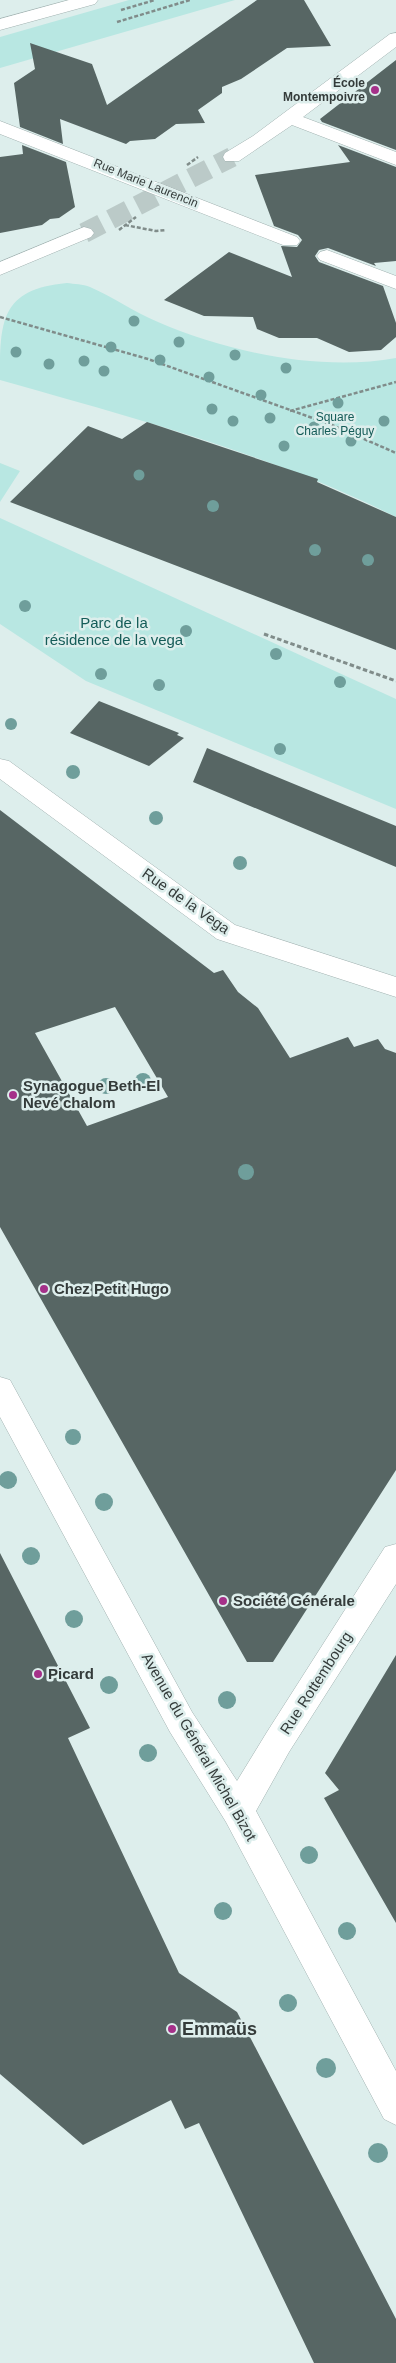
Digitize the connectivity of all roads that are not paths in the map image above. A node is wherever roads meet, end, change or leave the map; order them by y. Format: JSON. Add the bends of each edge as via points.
{"nodes":[{"id":1,"x":88,"y":0,"type":"edge"},
{"id":2,"x":0,"y":25,"type":"edge"},
{"id":3,"x":396,"y":38,"type":"edge"},
{"id":4,"x":290,"y":118,"type":"junction"},
{"id":5,"x":0,"y":126,"type":"edge"},
{"id":6,"x":232,"y":157,"type":"tunnel mouth"},
{"id":7,"x":396,"y":159,"type":"edge"},
{"id":8,"x":84,"y":233,"type":"tunnel mouth"},
{"id":9,"x":290,"y":241,"type":"dead end"},
{"id":10,"x":326,"y":256,"type":"dead end"},
{"id":11,"x":0,"y":269,"type":"edge"},
{"id":12,"x":396,"y":283,"type":"edge"},
{"id":13,"x":0,"y":768,"type":"edge"},
{"id":14,"x":393,"y":981,"type":"edge"},
{"id":15,"x":0,"y":1389,"type":"edge"},
{"id":16,"x":396,"y":1557,"type":"edge"},
{"id":17,"x":238,"y":1811,"type":"junction"},
{"id":18,"x":396,"y":2107,"type":"edge"}],
"edges":[{"from":1,"to":2,"type":"street"},
{"from":3,"to":4,"type":"street"},
{"from":4,"to":6,"type":"street"},
{"from":4,"to":7,"type":"street"},
{"from":5,"to":9,"type":"street","name":"Rue Marie Laurencin"},
{"from":8,"to":11,"type":"street"},
{"from":10,"to":12,"type":"street"},
{"from":13,"to":14,"type":"street","name":"Rue de la Vega","via":[[226,932]]},
{"from":15,"to":17,"type":"street","name":"Avenue du Général Michel Bizot","via":[[181,1722]]},
{"from":16,"to":17,"type":"street","name":"Rue Rottembourg"},
{"from":17,"to":18,"type":"street","name":"Avenue du Général Michel Bizot"}]}
